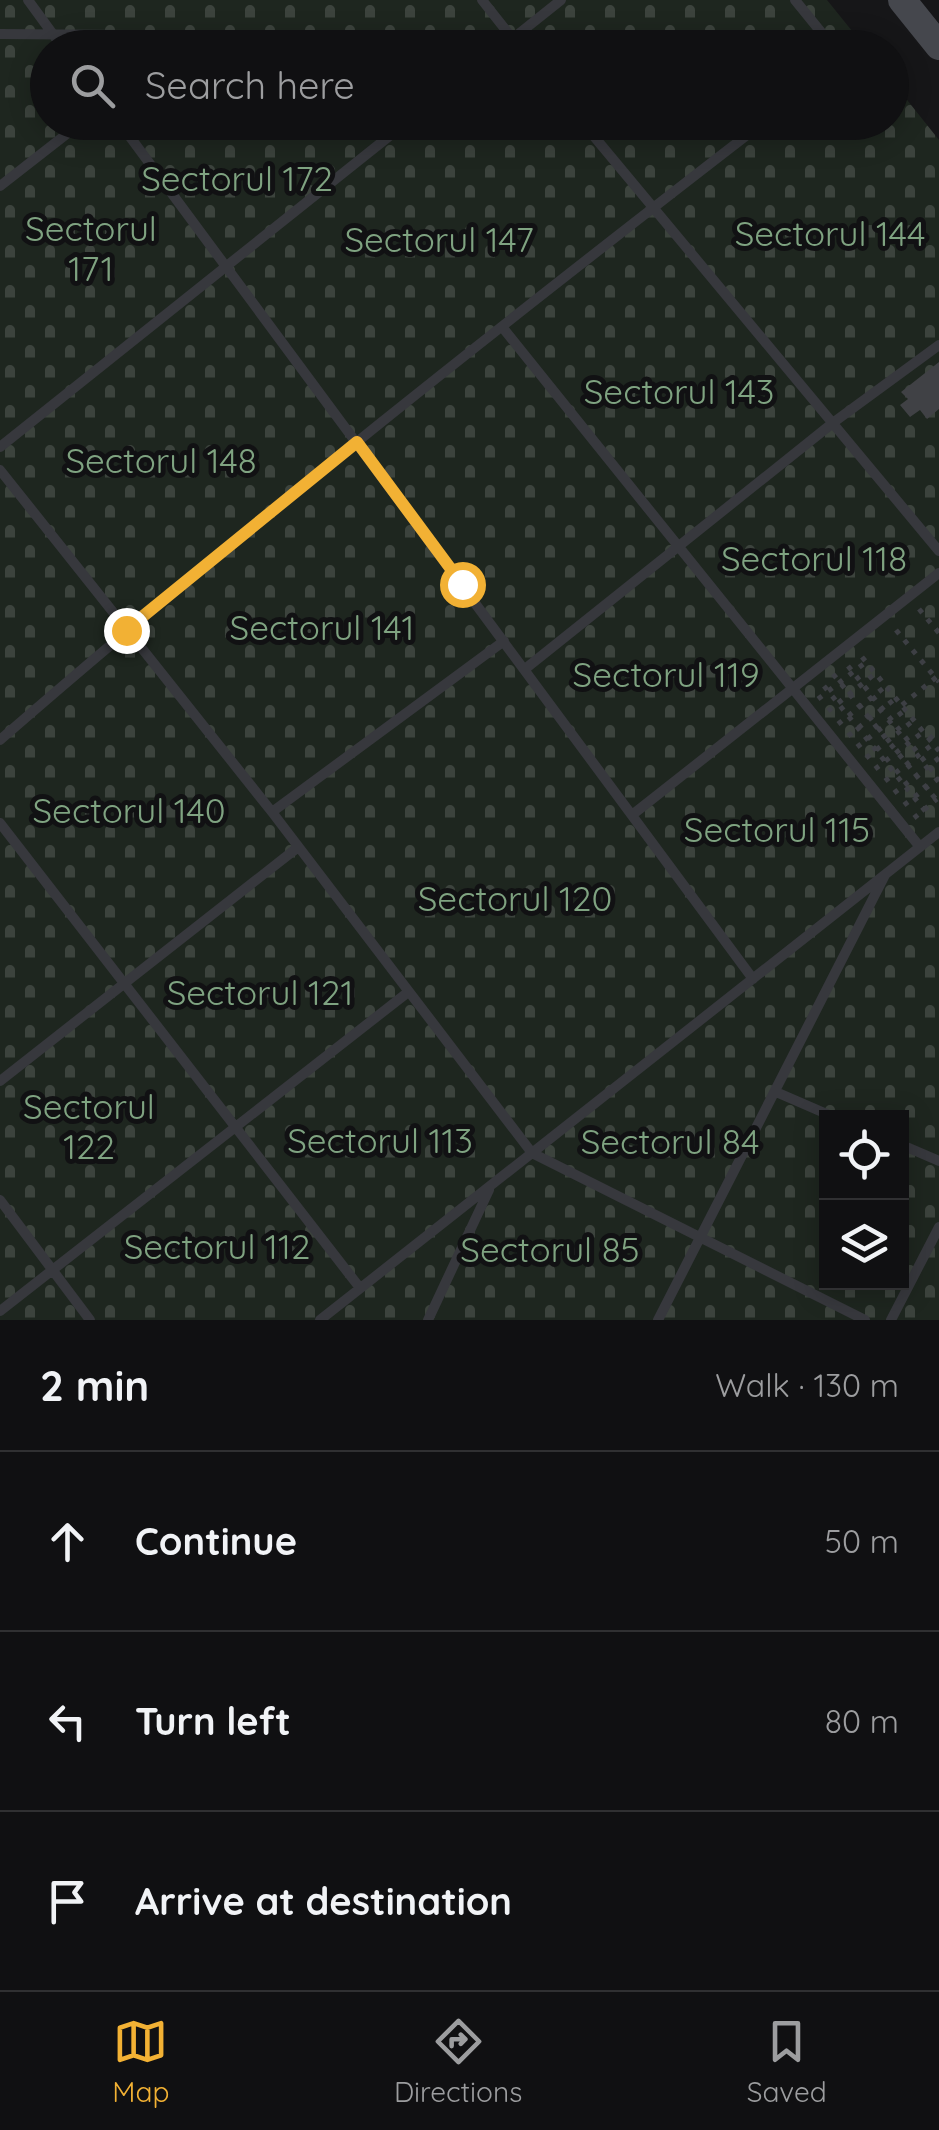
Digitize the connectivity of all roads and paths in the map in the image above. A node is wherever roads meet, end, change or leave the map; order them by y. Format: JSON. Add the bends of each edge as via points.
{"nodes":[{"id":1,"x":28,"y":0,"type":"edge"},
{"id":2,"x":482,"y":0,"type":"edge"},
{"id":3,"x":561,"y":0,"type":"edge"},
{"id":4,"x":794,"y":0,"type":"edge"},
{"id":5,"x":902,"y":0,"type":"edge"},
{"id":6,"x":51,"y":30,"type":"edge"},
{"id":7,"x":506,"y":30,"type":"edge"},
{"id":8,"x":530,"y":30,"type":"edge"},
{"id":9,"x":819,"y":30,"type":"edge"},
{"id":10,"x":0,"y":34,"type":"edge"},
{"id":11,"x":30,"y":34,"type":"edge"},
{"id":12,"x":939,"y":46,"type":"edge"},
{"id":13,"x":59,"y":140,"type":"edge"},
{"id":14,"x":132,"y":140,"type":"edge"},
{"id":15,"x":385,"y":140,"type":"edge"},
{"id":16,"x":597,"y":140,"type":"edge"},
{"id":17,"x":741,"y":140,"type":"edge"},
{"id":18,"x":0,"y":186,"type":"edge"},
{"id":19,"x":653,"y":208,"type":"junction"},
{"id":20,"x":227,"y":267,"type":"junction"},
{"id":21,"x":503,"y":328,"type":"junction"},
{"id":22,"x":939,"y":344,"type":"edge"},
{"id":23,"x":834,"y":422,"type":"junction"},
{"id":24,"x":357,"y":442,"type":"junction"},
{"id":25,"x":0,"y":446,"type":"edge"},
{"id":26,"x":0,"y":470,"type":"edge"},
{"id":27,"x":681,"y":547,"type":"junction"},
{"id":28,"x":939,"y":551,"type":"edge"},
{"id":29,"x":939,"y":574,"type":"edge"},
{"id":30,"x":915,"y":604,"type":"dead end"},
{"id":31,"x":892,"y":623,"type":"dead end"},
{"id":32,"x":126,"y":630,"type":"junction"},
{"id":33,"x":939,"y":634,"type":"edge"},
{"id":34,"x":504,"y":642,"type":"junction"},
{"id":35,"x":857,"y":650,"type":"dead end"},
{"id":36,"x":842,"y":660,"type":"dead end"},
{"id":37,"x":866,"y":662,"type":"junction"},
{"id":38,"x":525,"y":669,"type":"junction"},
{"id":39,"x":830,"y":670,"type":"dead end"},
{"id":40,"x":852,"y":672,"type":"junction"},
{"id":41,"x":876,"y":674,"type":"junction"},
{"id":42,"x":938,"y":678,"type":"edge"},
{"id":43,"x":819,"y":679,"type":"dead end"},
{"id":44,"x":840,"y":682,"type":"junction"},
{"id":45,"x":862,"y":684,"type":"junction"},
{"id":46,"x":886,"y":686,"type":"junction"},
{"id":47,"x":793,"y":688,"type":"junction"},
{"id":48,"x":828,"y":691,"type":"junction"},
{"id":49,"x":850,"y":694,"type":"junction"},
{"id":50,"x":872,"y":696,"type":"junction"},
{"id":51,"x":896,"y":698,"type":"junction"},
{"id":52,"x":816,"y":701,"type":"dead end"},
{"id":53,"x":838,"y":704,"type":"junction"},
{"id":54,"x":860,"y":706,"type":"junction"},
{"id":55,"x":903,"y":708,"type":"junction"},
{"id":56,"x":882,"y":709,"type":"junction"},
{"id":57,"x":826,"y":713,"type":"dead end"},
{"id":58,"x":848,"y":716,"type":"junction"},
{"id":59,"x":870,"y":718,"type":"junction"},
{"id":60,"x":891,"y":720,"type":"junction"},
{"id":61,"x":914,"y":720,"type":"junction"},
{"id":62,"x":836,"y":726,"type":"dead end"},
{"id":63,"x":858,"y":728,"type":"junction"},
{"id":64,"x":880,"y":730,"type":"junction"},
{"id":65,"x":939,"y":731,"type":"edge"},
{"id":66,"x":900,"y":732,"type":"junction"},
{"id":67,"x":923,"y":732,"type":"junction"},
{"id":68,"x":846,"y":738,"type":"dead end"},
{"id":69,"x":0,"y":740,"type":"edge"},
{"id":70,"x":867,"y":740,"type":"junction"},
{"id":71,"x":888,"y":741,"type":"junction"},
{"id":72,"x":931,"y":741,"type":"junction"},
{"id":73,"x":909,"y":742,"type":"junction"},
{"id":74,"x":855,"y":749,"type":"dead end"},
{"id":75,"x":876,"y":751,"type":"junction"},
{"id":76,"x":897,"y":752,"type":"junction"},
{"id":77,"x":919,"y":754,"type":"junction"},
{"id":78,"x":939,"y":755,"type":"edge"},
{"id":79,"x":864,"y":760,"type":"dead end"},
{"id":80,"x":885,"y":762,"type":"junction"},
{"id":81,"x":907,"y":764,"type":"junction"},
{"id":82,"x":929,"y":766,"type":"junction"},
{"id":83,"x":873,"y":771,"type":"dead end"},
{"id":84,"x":895,"y":774,"type":"junction"},
{"id":85,"x":917,"y":776,"type":"junction"},
{"id":86,"x":939,"y":778,"type":"edge"},
{"id":87,"x":882,"y":783,"type":"dead end"},
{"id":88,"x":904,"y":786,"type":"junction"},
{"id":89,"x":927,"y":788,"type":"junction"},
{"id":90,"x":892,"y":795,"type":"dead end"},
{"id":91,"x":914,"y":798,"type":"junction"},
{"id":92,"x":938,"y":800,"type":"edge"},
{"id":93,"x":902,"y":807,"type":"dead end"},
{"id":94,"x":924,"y":810,"type":"junction"},
{"id":95,"x":272,"y":812,"type":"junction"},
{"id":96,"x":632,"y":815,"type":"junction"},
{"id":97,"x":912,"y":820,"type":"dead end"},
{"id":98,"x":0,"y":823,"type":"edge"},
{"id":99,"x":936,"y":827,"type":"edge"},
{"id":100,"x":920,"y":847,"type":"junction"},
{"id":101,"x":297,"y":848,"type":"junction"},
{"id":102,"x":886,"y":872,"type":"junction"},
{"id":103,"x":752,"y":979,"type":"junction"},
{"id":104,"x":124,"y":984,"type":"junction"},
{"id":105,"x":407,"y":994,"type":"junction"},
{"id":106,"x":0,"y":1081,"type":"edge"},
{"id":107,"x":776,"y":1092,"type":"junction"},
{"id":108,"x":819,"y":1111,"type":"edge"},
{"id":109,"x":235,"y":1128,"type":"junction"},
{"id":110,"x":909,"y":1148,"type":"edge"},
{"id":111,"x":532,"y":1153,"type":"junction"},
{"id":112,"x":939,"y":1161,"type":"edge"},
{"id":113,"x":492,"y":1184,"type":"junction"},
{"id":114,"x":0,"y":1200,"type":"edge"},
{"id":115,"x":939,"y":1227,"type":"edge"},
{"id":116,"x":701,"y":1238,"type":"junction"},
{"id":117,"x":52,"y":1270,"type":"junction"},
{"id":118,"x":360,"y":1288,"type":"junction"},
{"id":119,"x":0,"y":1311,"type":"edge"},
{"id":120,"x":433,"y":1318,"type":"edge"},
{"id":121,"x":90,"y":1320,"type":"edge"},
{"id":122,"x":320,"y":1320,"type":"edge"},
{"id":123,"x":658,"y":1320,"type":"edge"},
{"id":124,"x":864,"y":1320,"type":"edge"},
{"id":125,"x":891,"y":1320,"type":"edge"}],
"edges":[{"from":1,"to":6,"type":"lane"},
{"from":2,"to":7,"type":"lane"},
{"from":3,"to":8,"type":"lane"},
{"from":4,"to":9,"type":"lane"},
{"from":5,"to":12,"type":"main road"},
{"from":10,"to":11,"type":"lane"},
{"from":13,"to":18,"type":"lane"},
{"from":14,"to":20,"type":"lane"},
{"from":15,"to":20,"type":"lane"},
{"from":16,"to":19,"type":"lane"},
{"from":17,"to":19,"type":"lane"},
{"from":19,"to":21,"type":"lane"},
{"from":19,"to":23,"type":"lane"},
{"from":20,"to":24,"type":"lane"},
{"from":20,"to":25,"type":"lane"},
{"from":21,"to":24,"type":"lane"},
{"from":21,"to":27,"type":"lane"},
{"from":22,"to":23,"type":"lane"},
{"from":23,"to":27,"type":"lane"},
{"from":23,"to":28,"type":"lane"},
{"from":24,"to":32,"type":"lane"},
{"from":24,"to":34,"type":"lane"},
{"from":26,"to":32,"type":"lane"},
{"from":27,"to":38,"type":"lane"},
{"from":27,"to":47,"type":"lane"},
{"from":29,"to":47,"type":"lane"},
{"from":30,"to":33,"type":"path"},
{"from":31,"to":42,"type":"path"},
{"from":32,"to":69,"type":"lane"},
{"from":32,"to":95,"type":"lane"},
{"from":34,"to":38,"type":"lane"},
{"from":34,"to":95,"type":"lane"},
{"from":35,"to":37,"type":"path"},
{"from":36,"to":40,"type":"path"},
{"from":37,"to":40,"type":"path"},
{"from":37,"to":41,"type":"path"},
{"from":38,"to":96,"type":"lane"},
{"from":39,"to":44,"type":"path"},
{"from":40,"to":44,"type":"path"},
{"from":40,"to":45,"type":"path"},
{"from":41,"to":45,"type":"path"},
{"from":41,"to":46,"type":"path"},
{"from":42,"to":55,"type":"path"},
{"from":43,"to":48,"type":"path"},
{"from":44,"to":48,"type":"path"},
{"from":44,"to":49,"type":"path"},
{"from":45,"to":49,"type":"path"},
{"from":45,"to":50,"type":"path"},
{"from":46,"to":50,"type":"path"},
{"from":46,"to":51,"type":"path"},
{"from":47,"to":96,"type":"lane"},
{"from":47,"to":100,"type":"lane"},
{"from":48,"to":52,"type":"path"},
{"from":48,"to":53,"type":"path"},
{"from":49,"to":53,"type":"path"},
{"from":49,"to":54,"type":"path"},
{"from":50,"to":54,"type":"path"},
{"from":50,"to":56,"type":"path"},
{"from":51,"to":55,"type":"path"},
{"from":51,"to":56,"type":"path"},
{"from":53,"to":57,"type":"path"},
{"from":53,"to":58,"type":"path"},
{"from":54,"to":58,"type":"path"},
{"from":54,"to":59,"type":"path"},
{"from":55,"to":60,"type":"path"},
{"from":55,"to":61,"type":"path"},
{"from":56,"to":59,"type":"path"},
{"from":56,"to":60,"type":"path"},
{"from":58,"to":62,"type":"path"},
{"from":58,"to":63,"type":"path"},
{"from":59,"to":63,"type":"path"},
{"from":59,"to":64,"type":"path"},
{"from":60,"to":64,"type":"path"},
{"from":60,"to":66,"type":"path"},
{"from":61,"to":66,"type":"path"},
{"from":61,"to":67,"type":"path"},
{"from":63,"to":68,"type":"path"},
{"from":63,"to":70,"type":"path"},
{"from":64,"to":70,"type":"path"},
{"from":64,"to":71,"type":"path"},
{"from":65,"to":72,"type":"path"},
{"from":66,"to":71,"type":"path"},
{"from":66,"to":73,"type":"path"},
{"from":67,"to":72,"type":"path"},
{"from":67,"to":73,"type":"path"},
{"from":70,"to":74,"type":"path"},
{"from":70,"to":75,"type":"path"},
{"from":71,"to":75,"type":"path"},
{"from":71,"to":76,"type":"path"},
{"from":72,"to":77,"type":"path"},
{"from":72,"to":78,"type":"path"},
{"from":73,"to":76,"type":"path"},
{"from":73,"to":77,"type":"path"},
{"from":75,"to":79,"type":"path"},
{"from":75,"to":80,"type":"path"},
{"from":76,"to":80,"type":"path"},
{"from":76,"to":81,"type":"path"},
{"from":77,"to":81,"type":"path"},
{"from":77,"to":82,"type":"path"},
{"from":78,"to":82,"type":"path"},
{"from":80,"to":83,"type":"path"},
{"from":80,"to":84,"type":"path"},
{"from":81,"to":84,"type":"path"},
{"from":81,"to":85,"type":"path"},
{"from":82,"to":85,"type":"path"},
{"from":82,"to":86,"type":"path"},
{"from":84,"to":87,"type":"path"},
{"from":84,"to":88,"type":"path"},
{"from":85,"to":88,"type":"path"},
{"from":85,"to":89,"type":"path"},
{"from":86,"to":89,"type":"path"},
{"from":88,"to":90,"type":"path"},
{"from":88,"to":91,"type":"path"},
{"from":89,"to":91,"type":"path"},
{"from":89,"to":92,"type":"path"},
{"from":91,"to":93,"type":"path"},
{"from":91,"to":94,"type":"path"},
{"from":92,"to":94,"type":"path"},
{"from":94,"to":97,"type":"path"},
{"from":94,"to":99,"type":"path"},
{"from":95,"to":101,"type":"lane"},
{"from":96,"to":103,"type":"lane"},
{"from":98,"to":104,"type":"lane"},
{"from":99,"to":100,"type":"lane"},
{"from":100,"to":102,"type":"lane"},
{"from":101,"to":104,"type":"lane"},
{"from":101,"to":105,"type":"lane"},
{"from":102,"to":103,"type":"lane"},
{"from":102,"to":107,"type":"lane"},
{"from":103,"to":111,"type":"lane"},
{"from":104,"to":106,"type":"lane"},
{"from":104,"to":109,"type":"lane"},
{"from":105,"to":109,"type":"lane"},
{"from":105,"to":111,"type":"lane"},
{"from":107,"to":108,"type":"lane"},
{"from":107,"to":116,"type":"lane"},
{"from":109,"to":117,"type":"lane"},
{"from":109,"to":118,"type":"lane"},
{"from":110,"to":112,"type":"lane"},
{"from":111,"to":113,"type":"lane"},
{"from":111,"to":116,"type":"lane"},
{"from":113,"to":118,"type":"lane"},
{"from":113,"to":120,"type":"lane"},
{"from":114,"to":117,"type":"lane"},
{"from":115,"to":125,"type":"lane"},
{"from":116,"to":123,"type":"lane"},
{"from":116,"to":124,"type":"lane"},
{"from":117,"to":119,"type":"lane"},
{"from":117,"to":121,"type":"lane"},
{"from":118,"to":122,"type":"lane"}]}
